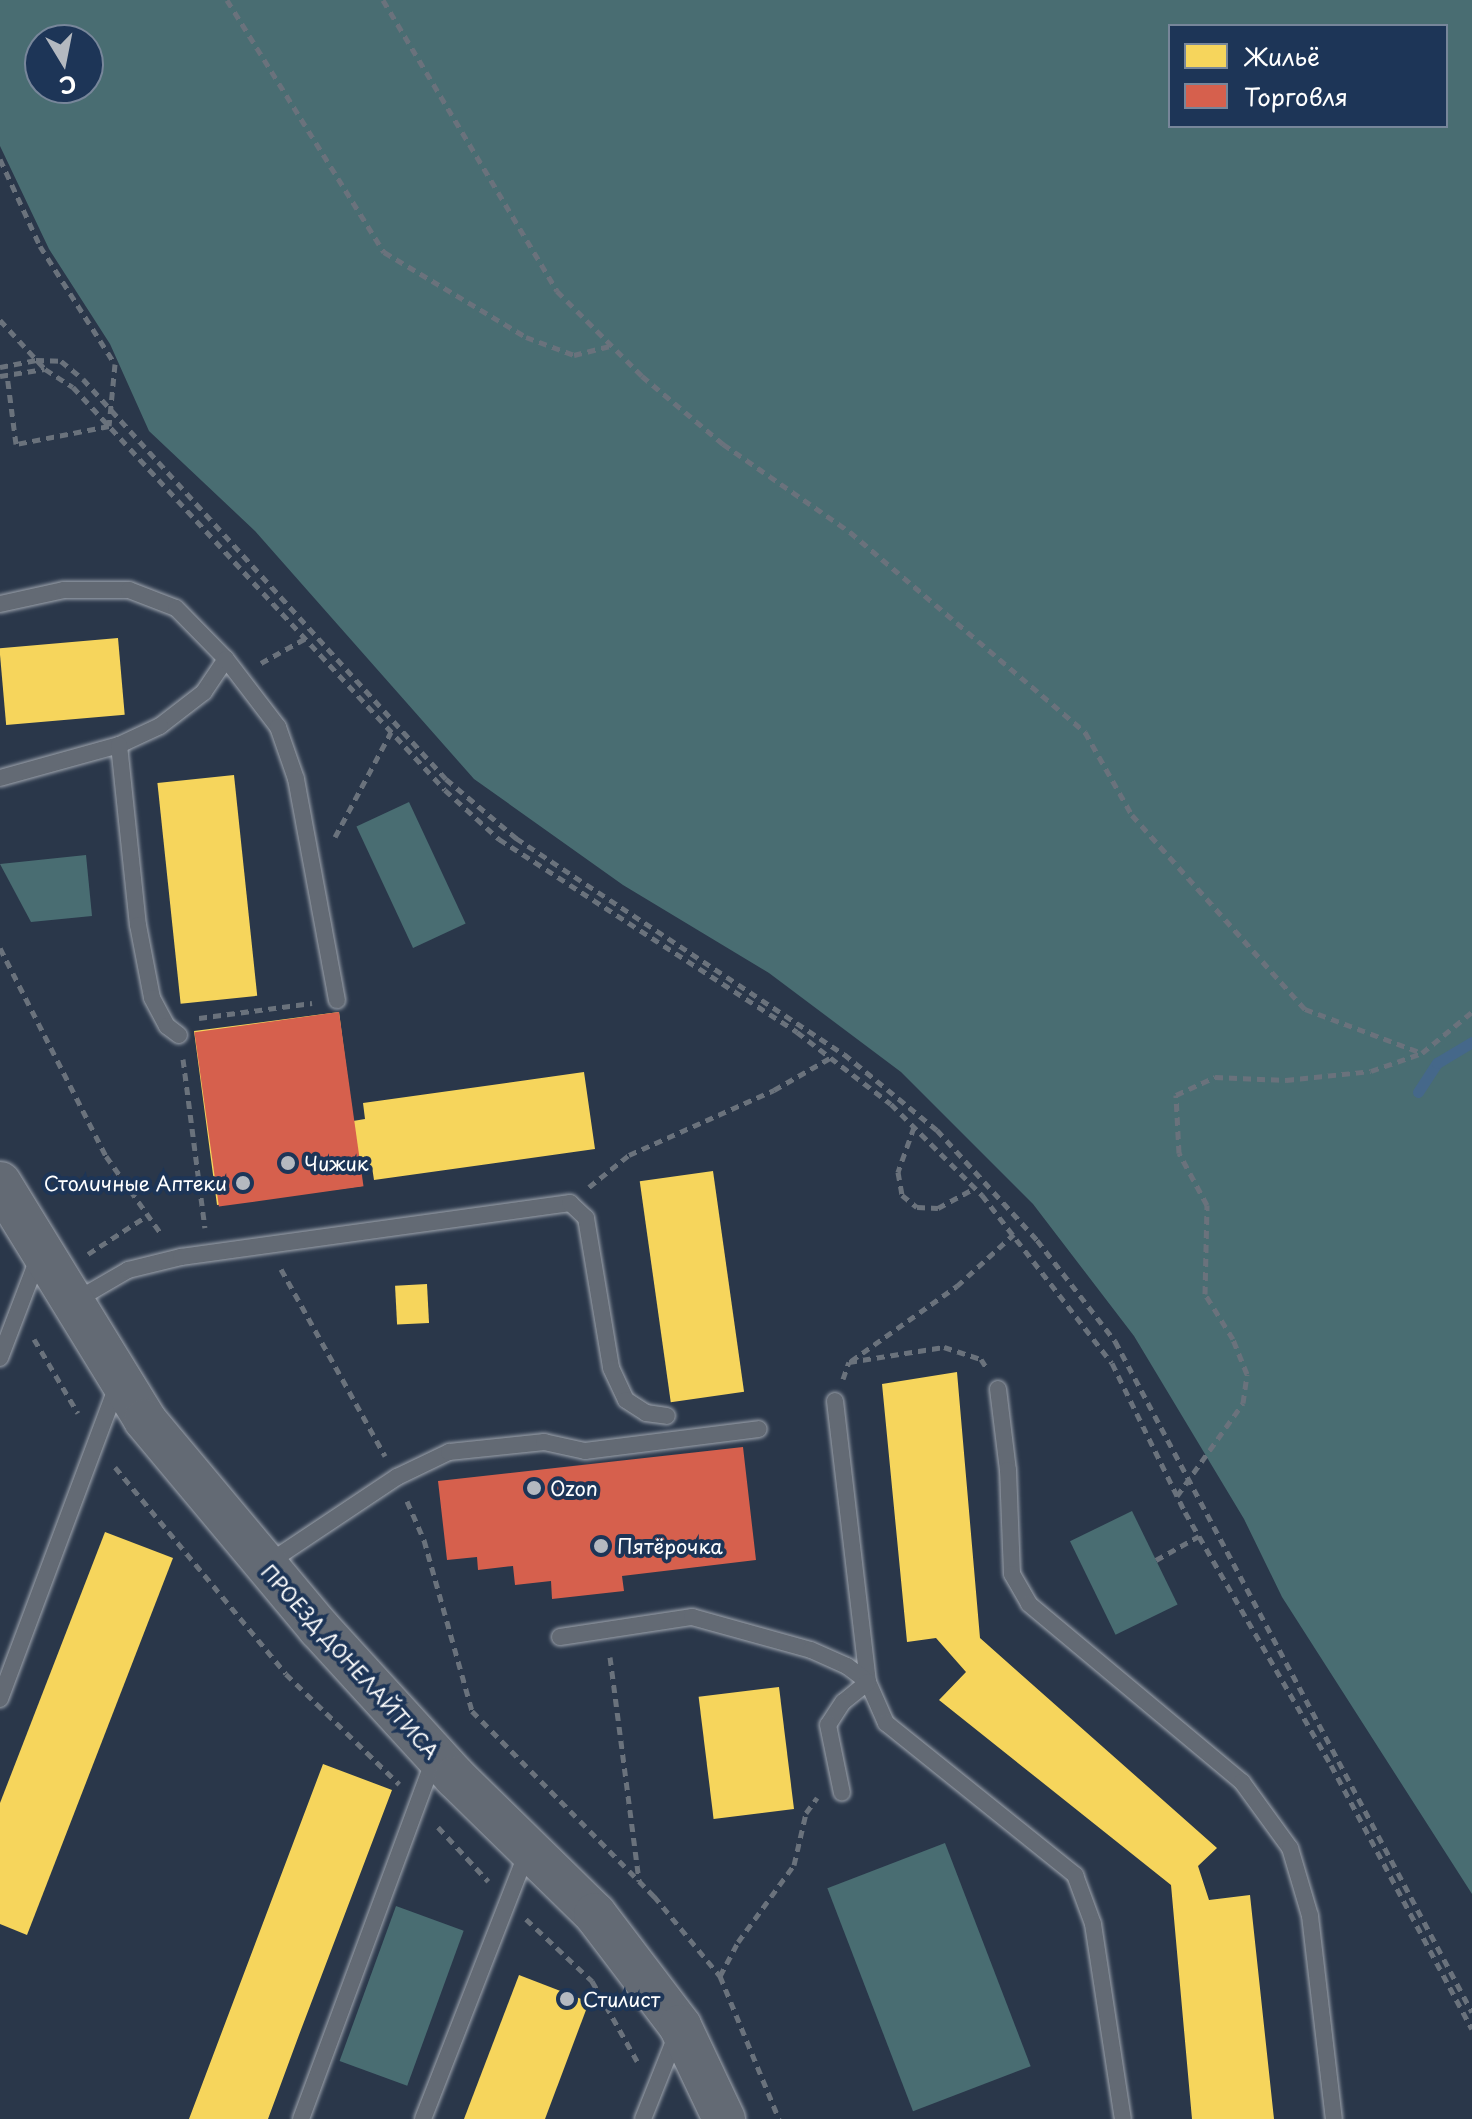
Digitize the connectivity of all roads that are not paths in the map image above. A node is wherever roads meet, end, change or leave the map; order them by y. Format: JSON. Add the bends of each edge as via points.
{"nodes":[{"id":1,"x":0,"y":604,"type":"edge"},
{"id":2,"x":226,"y":659,"type":"junction"},
{"id":3,"x":119,"y":745,"type":"junction"},
{"id":4,"x":0,"y":778,"type":"edge"},
{"id":5,"x":337,"y":1000,"type":"road end"},
{"id":6,"x":179,"y":1035,"type":"road end"},
{"id":7,"x":0,"y":1183,"type":"edge"},
{"id":8,"x":41,"y":1251,"type":"junction"},
{"id":9,"x":71,"y":1303,"type":"junction"},
{"id":10,"x":0,"y":1358,"type":"edge"},
{"id":11,"x":119,"y":1380,"type":"junction"},
{"id":12,"x":998,"y":1389,"type":"road end"},
{"id":13,"x":835,"y":1401,"type":"road end"},
{"id":14,"x":667,"y":1416,"type":"dead end"},
{"id":15,"x":759,"y":1429,"type":"dead end"},
{"id":16,"x":264,"y":1566,"type":"junction"},
{"id":17,"x":560,"y":1637,"type":"dead end"},
{"id":18,"x":868,"y":1682,"type":"junction"},
{"id":19,"x":0,"y":1699,"type":"edge"},
{"id":20,"x":435,"y":1755,"type":"junction"},
{"id":21,"x":840,"y":1786,"type":"road end"},
{"id":22,"x":528,"y":1849,"type":"junction"},
{"id":23,"x":680,"y":2026,"type":"junction"},
{"id":24,"x":301,"y":2119,"type":"edge"},
{"id":25,"x":423,"y":2119,"type":"edge"},
{"id":26,"x":643,"y":2119,"type":"edge"},
{"id":27,"x":724,"y":2119,"type":"edge"},
{"id":28,"x":1123,"y":2119,"type":"edge"},
{"id":29,"x":1334,"y":2119,"type":"edge"}],
"edges":[{"from":1,"to":2,"type":"lane","via":[[64,590],[129,590],[176,608]]},
{"from":2,"to":3,"type":"lane","via":[[204,692],[160,726]]},
{"from":2,"to":5,"type":"lane","via":[[278,727],[316,871]]},
{"from":3,"to":4,"type":"lane"},
{"from":3,"to":6,"type":"lane","via":[[138,925],[152,998]]},
{"from":7,"to":8,"type":"street","name":"ПРОЕЗД ДОНЕЛАЙТИСА"},
{"from":8,"to":9,"type":"street","name":"ПРОЕЗД ДОНЕЛАЙТИСА"},
{"from":8,"to":10,"type":"lane"},
{"from":9,"to":11,"type":"street","name":"ПРОЕЗД ДОНЕЛАЙТИСА"},
{"from":9,"to":14,"type":"lane","via":[[128,1270],[181,1257],[570,1203],[586,1218],[611,1368],[626,1400],[646,1413]]},
{"from":11,"to":16,"type":"street","name":"ПРОЕЗД ДОНЕЛАЙТИСА"},
{"from":11,"to":19,"type":"lane"},
{"from":12,"to":29,"type":"lane","via":[[1012,1574],[1029,1604],[1242,1782],[1290,1848],[1310,1916]]},
{"from":13,"to":18,"type":"lane"},
{"from":15,"to":16,"type":"lane","via":[[585,1451],[544,1442],[449,1452],[397,1477]]},
{"from":16,"to":20,"type":"street","name":"ПРОЕЗД ДОНЕЛАЙТИСА"},
{"from":17,"to":18,"type":"lane","via":[[692,1617],[811,1650]]},
{"from":18,"to":21,"type":"lane","via":[[843,1702],[828,1725]]},
{"from":18,"to":28,"type":"lane","via":[[886,1723],[1075,1875],[1093,1924]]},
{"from":20,"to":22,"type":"street","name":"ПРОЕЗД ДОНЕЛАЙТИСА"},
{"from":20,"to":24,"type":"lane"},
{"from":22,"to":23,"type":"street","name":"ПРОЕЗД ДОНЕЛАЙТИСА","via":[[595,1914]]},
{"from":22,"to":25,"type":"lane"},
{"from":23,"to":26,"type":"lane"},
{"from":23,"to":27,"type":"street","name":"ПРОЕЗД ДОНЕЛАЙТИСА"}]}
